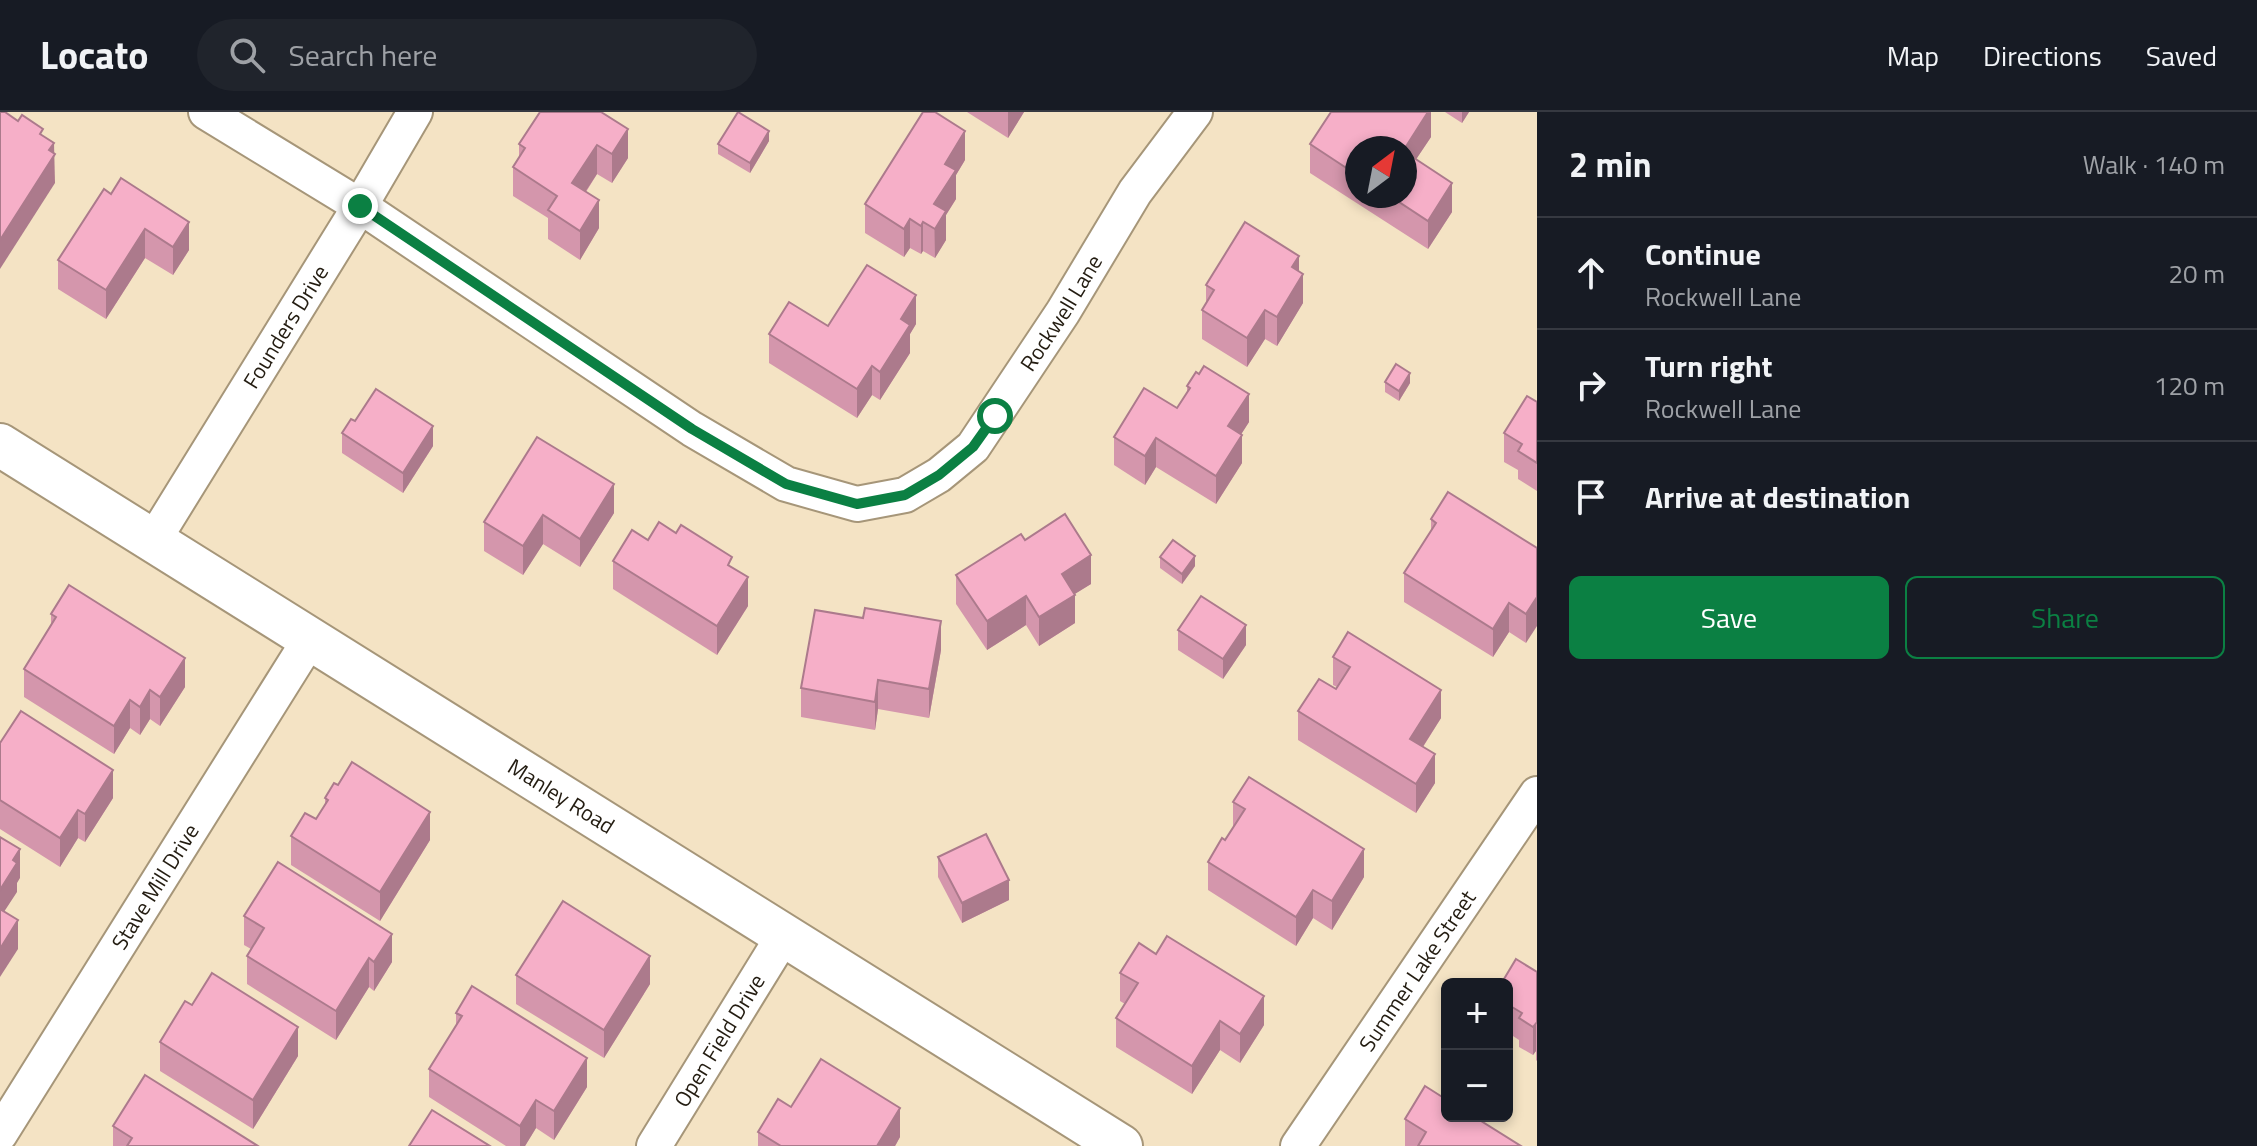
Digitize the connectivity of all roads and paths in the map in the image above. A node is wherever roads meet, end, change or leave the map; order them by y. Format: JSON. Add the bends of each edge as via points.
{"nodes":[{"id":1,"x":206,"y":112,"type":"edge"},
{"id":2,"x":415,"y":112,"type":"edge"},
{"id":3,"x":1195,"y":112,"type":"edge"},
{"id":4,"x":360,"y":206,"type":"junction"},
{"id":5,"x":0,"y":445,"type":"edge"},
{"id":6,"x":153,"y":541,"type":"junction"},
{"id":7,"x":310,"y":639,"type":"junction"},
{"id":8,"x":1537,"y":794,"type":"edge"},
{"id":9,"x":784,"y":935,"type":"junction"},
{"id":10,"x":0,"y":1134,"type":"edge"},
{"id":11,"x":654,"y":1146,"type":"edge"},
{"id":12,"x":1121,"y":1146,"type":"edge"},
{"id":13,"x":1298,"y":1146,"type":"edge"}],
"edges":[{"from":1,"to":4,"type":"street","name":"Rockwell Lane"},
{"from":2,"to":4,"type":"street","name":"Founders Drive"},
{"from":3,"to":4,"type":"street","name":"Rockwell Lane","via":[[1135,192],[973,447],[905,495],[857,504],[786,484],[692,429]]},
{"from":4,"to":6,"type":"street","name":"Founders Drive"},
{"from":5,"to":6,"type":"street","name":"Manley Road"},
{"from":6,"to":7,"type":"street","name":"Manley Road"},
{"from":7,"to":9,"type":"street","name":"Manley Road"},
{"from":7,"to":10,"type":"street","name":"Stave Mill Drive"},
{"from":8,"to":13,"type":"street","name":"Summer Lake Street"},
{"from":9,"to":11,"type":"street","name":"Open Field Drive"},
{"from":9,"to":12,"type":"street","name":"Manley Road"}]}
